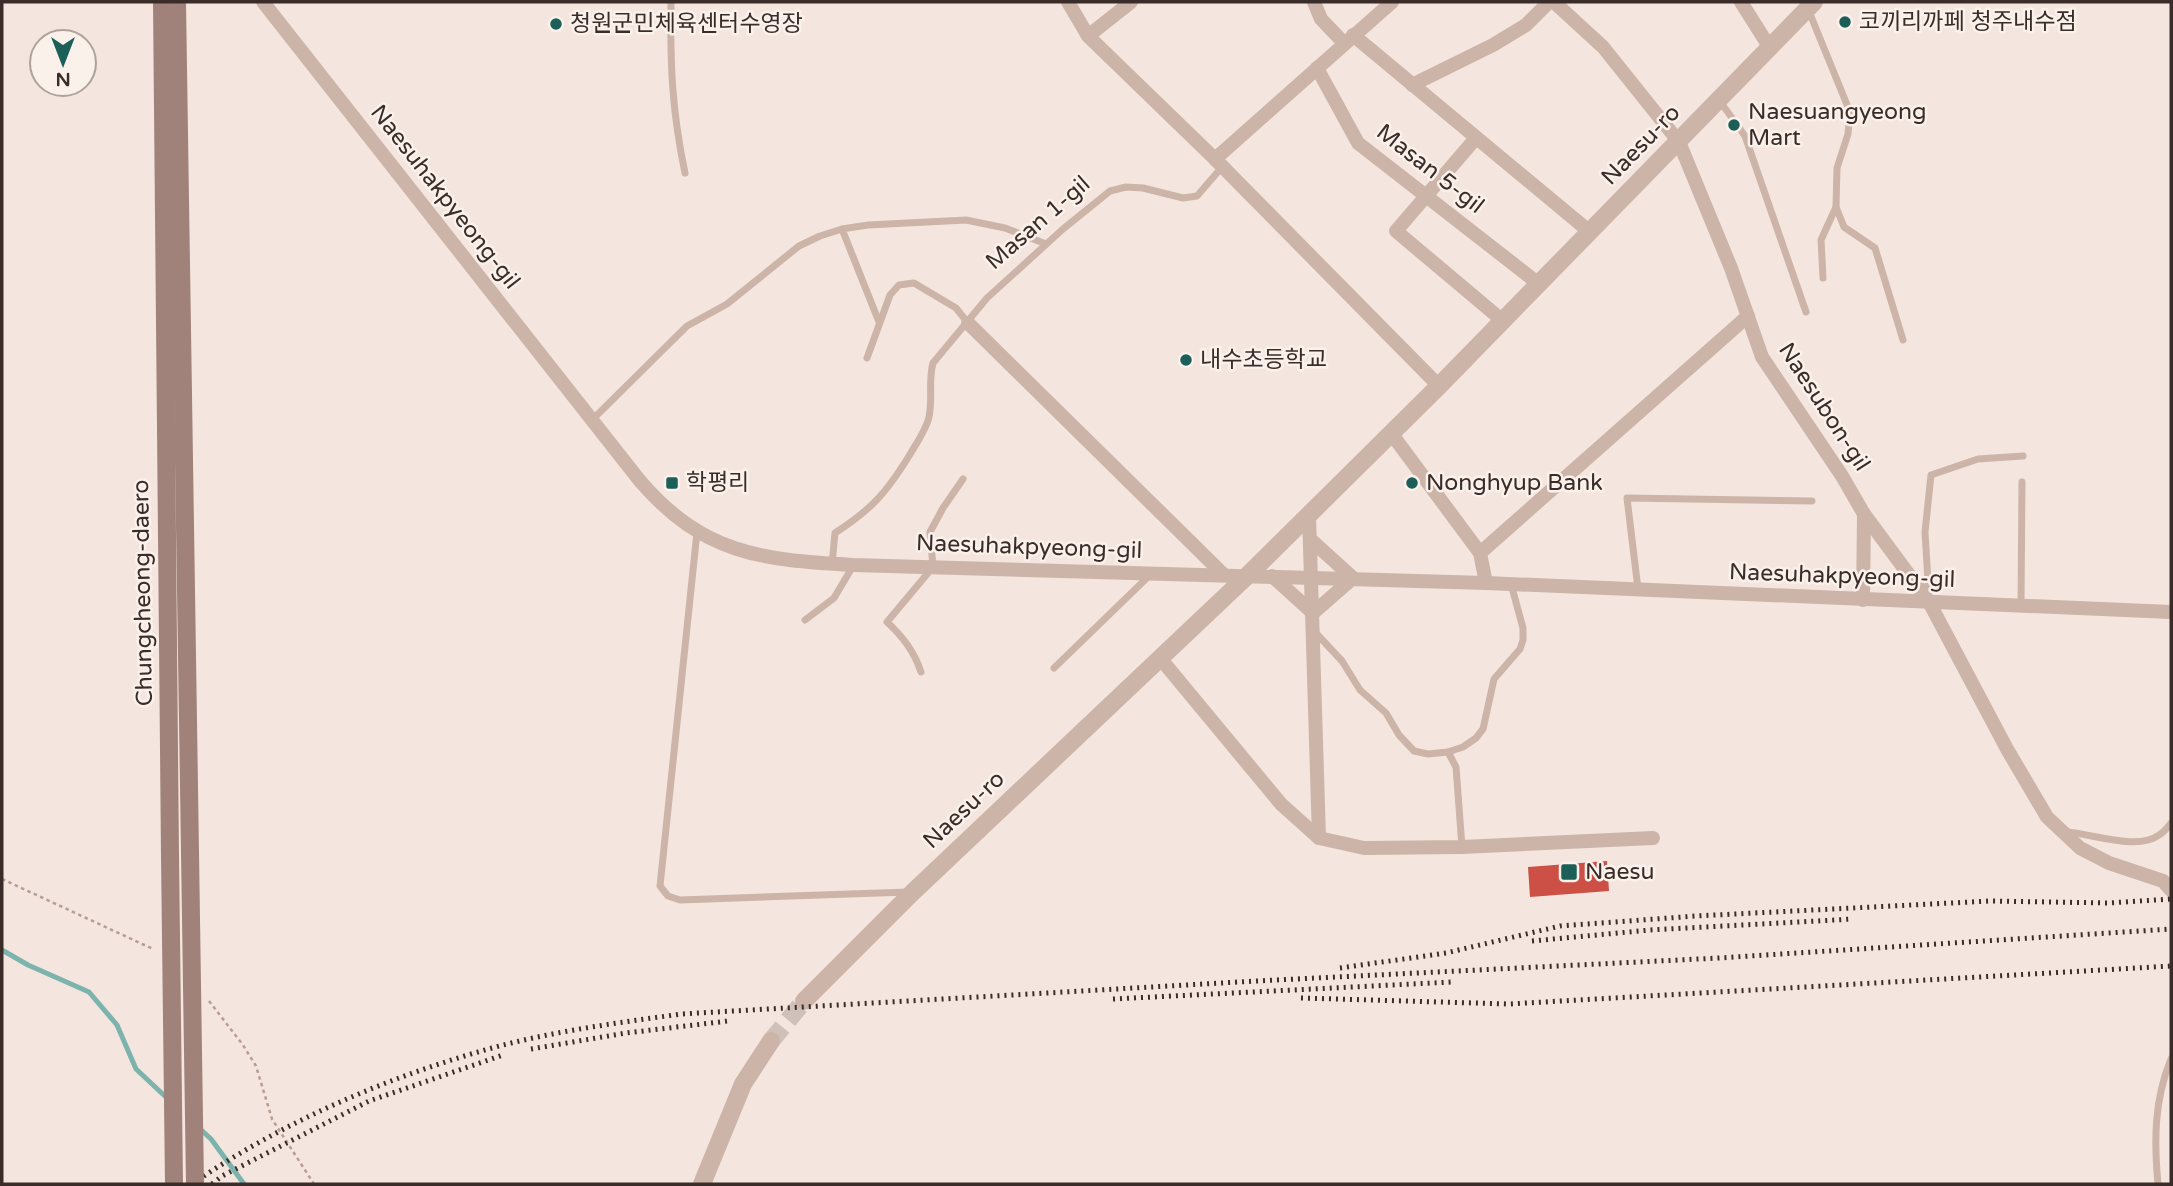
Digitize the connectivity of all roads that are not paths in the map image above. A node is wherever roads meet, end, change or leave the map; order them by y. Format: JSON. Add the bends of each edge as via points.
{"nodes":[{"id":1,"x":162,"y":2,"type":"edge"},
{"id":2,"x":263,"y":2,"type":"edge"},
{"id":3,"x":671,"y":2,"type":"edge"},
{"id":4,"x":1068,"y":2,"type":"edge"},
{"id":5,"x":1131,"y":2,"type":"edge"},
{"id":6,"x":1314,"y":2,"type":"edge"},
{"id":7,"x":1392,"y":2,"type":"edge"},
{"id":8,"x":1552,"y":2,"type":"edge"},
{"id":9,"x":1741,"y":2,"type":"edge"},
{"id":10,"x":181,"y":5,"type":"edge"},
{"id":11,"x":1811,"y":5,"type":"edge"},
{"id":12,"x":1088,"y":36,"type":"junction"},
{"id":13,"x":1349,"y":39,"type":"junction"},
{"id":14,"x":1770,"y":48,"type":"junction"},
{"id":15,"x":1317,"y":68,"type":"junction"},
{"id":16,"x":1412,"y":85,"type":"junction"},
{"id":17,"x":1719,"y":100,"type":"junction"},
{"id":18,"x":1476,"y":138,"type":"junction"},
{"id":19,"x":1679,"y":142,"type":"junction"},
{"id":20,"x":1219,"y":163,"type":"junction"},
{"id":21,"x":685,"y":173,"type":"dead end"},
{"id":22,"x":1426,"y":196,"type":"junction"},
{"id":23,"x":1836,"y":206,"type":"junction"},
{"id":24,"x":842,"y":229,"type":"junction"},
{"id":25,"x":1590,"y":232,"type":"junction"},
{"id":26,"x":1045,"y":244,"type":"junction"},
{"id":27,"x":1823,"y":278,"type":"dead end"},
{"id":28,"x":1539,"y":284,"type":"junction"},
{"id":29,"x":1806,"y":312,"type":"dead end"},
{"id":30,"x":1748,"y":316,"type":"junction"},
{"id":31,"x":1503,"y":321,"type":"junction"},
{"id":32,"x":879,"y":322,"type":"junction"},
{"id":33,"x":968,"y":323,"type":"junction"},
{"id":34,"x":1903,"y":340,"type":"dead end"},
{"id":35,"x":867,"y":358,"type":"dead end"},
{"id":36,"x":1439,"y":386,"type":"junction"},
{"id":37,"x":593,"y":419,"type":"junction"},
{"id":38,"x":1391,"y":433,"type":"junction"},
{"id":39,"x":2023,"y":456,"type":"dead end"},
{"id":40,"x":963,"y":479,"type":"dead end"},
{"id":41,"x":2022,"y":482,"type":"dead end"},
{"id":42,"x":1812,"y":501,"type":"dead end"},
{"id":43,"x":1864,"y":514,"type":"junction"},
{"id":44,"x":1309,"y":515,"type":"junction"},
{"id":45,"x":696,"y":532,"type":"junction"},
{"id":46,"x":1311,"y":540,"type":"junction"},
{"id":47,"x":1480,"y":553,"type":"junction"},
{"id":48,"x":832,"y":564,"type":"junction"},
{"id":49,"x":853,"y":565,"type":"junction"},
{"id":50,"x":933,"y":567,"type":"junction"},
{"id":51,"x":1152,"y":574,"type":"junction"},
{"id":52,"x":1224,"y":576,"type":"junction"},
{"id":53,"x":1248,"y":576,"type":"junction"},
{"id":54,"x":1272,"y":576,"type":"junction"},
{"id":55,"x":1312,"y":577,"type":"junction"},
{"id":56,"x":1353,"y":578,"type":"junction"},
{"id":57,"x":1486,"y":583,"type":"junction"},
{"id":58,"x":1511,"y":584,"type":"junction"},
{"id":59,"x":1638,"y":589,"type":"junction"},
{"id":60,"x":1863,"y":600,"type":"junction"},
{"id":61,"x":1929,"y":602,"type":"junction"},
{"id":62,"x":2021,"y":606,"type":"junction"},
{"id":63,"x":2171,"y":612,"type":"edge"},
{"id":64,"x":1313,"y":613,"type":"junction"},
{"id":65,"x":805,"y":620,"type":"dead end"},
{"id":66,"x":1314,"y":630,"type":"junction"},
{"id":67,"x":1160,"y":658,"type":"junction"},
{"id":68,"x":1054,"y":668,"type":"dead end"},
{"id":69,"x":921,"y":672,"type":"dead end"},
{"id":70,"x":1448,"y":752,"type":"junction"},
{"id":71,"x":2171,"y":823,"type":"edge"},
{"id":72,"x":2062,"y":832,"type":"junction"},
{"id":73,"x":1319,"y":838,"type":"junction"},
{"id":74,"x":1653,"y":838,"type":"dead end"},
{"id":75,"x":1462,"y":847,"type":"junction"},
{"id":76,"x":2171,"y":890,"type":"edge"},
{"id":77,"x":912,"y":892,"type":"junction"},
{"id":78,"x":804,"y":1001,"type":"tunnel mouth"},
{"id":79,"x":771,"y":1041,"type":"tunnel mouth"},
{"id":80,"x":2171,"y":1059,"type":"edge"},
{"id":81,"x":174,"y":1184,"type":"edge"},
{"id":82,"x":194,"y":1184,"type":"edge"},
{"id":83,"x":702,"y":1184,"type":"edge"},
{"id":84,"x":2158,"y":1184,"type":"edge"}],
"edges":[{"from":1,"to":81,"type":"main road","name":"Chungcheong-daero","bridge":true},
{"from":2,"to":37,"type":"street","name":"Naesuhakpyeong-gil"},
{"from":3,"to":21,"type":"lane","via":[[670,72]]},
{"from":4,"to":12,"type":"street"},
{"from":5,"to":12,"type":"street"},
{"from":6,"to":13,"type":"street","via":[[1321,19]]},
{"from":7,"to":13,"type":"street"},
{"from":8,"to":16,"type":"street","via":[[1493,45]]},
{"from":8,"to":19,"type":"street","via":[[1603,47]]},
{"from":9,"to":14,"type":"street"},
{"from":10,"to":82,"type":"main road","name":"Chungcheong-daero","bridge":true},
{"from":11,"to":14,"type":"street","name":"Naesu-ro"},
{"from":11,"to":23,"type":"lane","via":[[1850,113],[1837,168]]},
{"from":12,"to":20,"type":"street"},
{"from":13,"to":15,"type":"street"},
{"from":13,"to":16,"type":"street"},
{"from":14,"to":17,"type":"street","name":"Naesu-ro"},
{"from":15,"to":20,"type":"street"},
{"from":15,"to":22,"type":"street","name":"Masan 5-gil","via":[[1358,142]]},
{"from":16,"to":18,"type":"street"},
{"from":17,"to":19,"type":"street","name":"Naesu-ro"},
{"from":17,"to":29,"type":"lane","name":"Naesubon-gil","via":[[1745,136]]},
{"from":18,"to":22,"type":"street"},
{"from":18,"to":25,"type":"street"},
{"from":19,"to":25,"type":"street","name":"Naesu-ro"},
{"from":19,"to":30,"type":"street","name":"Naesubon-gil"},
{"from":20,"to":26,"type":"lane","name":"Masan 1-gil","via":[[1197,196],[1184,198],[1126,187],[1110,191]]},
{"from":20,"to":36,"type":"street"},
{"from":22,"to":28,"type":"street","name":"Masan 5-gil"},
{"from":22,"to":31,"type":"street","via":[[1396,231]]},
{"from":23,"to":27,"type":"lane","via":[[1821,240]]},
{"from":23,"to":34,"type":"lane","via":[[1844,227],[1875,248]]},
{"from":24,"to":26,"type":"lane","via":[[966,220],[1006,228]]},
{"from":24,"to":32,"type":"lane"},
{"from":24,"to":37,"type":"lane","via":[[799,246],[727,304],[687,326]]},
{"from":25,"to":28,"type":"street","name":"Naesu-ro"},
{"from":26,"to":33,"type":"lane","name":"Masan 1-gil","via":[[987,298]]},
{"from":28,"to":31,"type":"street","name":"Naesu-ro"},
{"from":30,"to":43,"type":"street","name":"Naesubon-gil","via":[[1762,357]]},
{"from":30,"to":47,"type":"street"},
{"from":31,"to":36,"type":"street","name":"Naesu-ro"},
{"from":32,"to":33,"type":"lane","name":"Naesuhakpyeong-gil","via":[[890,295],[900,285],[914,283],[956,308]]},
{"from":32,"to":35,"type":"lane","name":"Naesuhakpyeong-gil"},
{"from":33,"to":48,"type":"lane","via":[[933,363],[929,417],[916,445],[887,491],[835,533]]},
{"from":33,"to":52,"type":"street","name":"Naesuhakpyeong-gil"},
{"from":36,"to":38,"type":"street","name":"Naesu-ro"},
{"from":37,"to":45,"type":"street","name":"Naesuhakpyeong-gil","via":[[659,504]]},
{"from":38,"to":44,"type":"street","name":"Naesu-ro"},
{"from":38,"to":47,"type":"street"},
{"from":39,"to":61,"type":"lane","name":"Naesubon-gil","via":[[1978,459],[1931,475],[1925,532]]},
{"from":40,"to":50,"type":"lane","via":[[930,532]]},
{"from":41,"to":62,"type":"lane"},
{"from":42,"to":59,"type":"lane","via":[[1627,498]]},
{"from":43,"to":60,"type":"street"},
{"from":43,"to":61,"type":"street","name":"Naesubon-gil"},
{"from":44,"to":46,"type":"street"},
{"from":44,"to":53,"type":"street","name":"Naesu-ro"},
{"from":45,"to":48,"type":"street","name":"Naesuhakpyeong-gil","via":[[737,551]]},
{"from":45,"to":77,"type":"lane","via":[[660,886],[668,896],[680,900]]},
{"from":46,"to":55,"type":"street"},
{"from":46,"to":56,"type":"street"},
{"from":47,"to":57,"type":"street"},
{"from":48,"to":49,"type":"street","name":"Naesuhakpyeong-gil"},
{"from":49,"to":50,"type":"street","name":"Naesuhakpyeong-gil"},
{"from":49,"to":65,"type":"lane","via":[[834,598]]},
{"from":50,"to":51,"type":"street","name":"Naesuhakpyeong-gil"},
{"from":50,"to":69,"type":"lane","via":[[887,622],[915,656]]},
{"from":51,"to":52,"type":"street","name":"Naesuhakpyeong-gil"},
{"from":51,"to":68,"type":"lane"},
{"from":52,"to":53,"type":"street","name":"Naesuhakpyeong-gil"},
{"from":53,"to":54,"type":"street","name":"Naesuhakpyeong-gil"},
{"from":53,"to":67,"type":"street","name":"Naesu-ro"},
{"from":54,"to":55,"type":"street","name":"Naesuhakpyeong-gil"},
{"from":54,"to":64,"type":"street"},
{"from":55,"to":56,"type":"street","name":"Naesuhakpyeong-gil"},
{"from":55,"to":64,"type":"street"},
{"from":56,"to":57,"type":"street","name":"Naesuhakpyeong-gil"},
{"from":56,"to":64,"type":"street"},
{"from":57,"to":58,"type":"street","name":"Naesuhakpyeong-gil"},
{"from":58,"to":59,"type":"street","name":"Naesuhakpyeong-gil"},
{"from":58,"to":70,"type":"lane","via":[[1523,628],[1520,649],[1494,680],[1483,729],[1463,747]]},
{"from":59,"to":60,"type":"street","name":"Naesuhakpyeong-gil"},
{"from":60,"to":61,"type":"street","name":"Naesuhakpyeong-gil"},
{"from":61,"to":62,"type":"street","name":"Naesuhakpyeong-gil"},
{"from":61,"to":72,"type":"street","name":"Naesubon-gil","via":[[2007,749]]},
{"from":62,"to":63,"type":"street","name":"Naesuhakpyeong-gil"},
{"from":64,"to":66,"type":"street"},
{"from":66,"to":70,"type":"lane","via":[[1414,751]]},
{"from":66,"to":73,"type":"street"},
{"from":67,"to":73,"type":"street","via":[[1281,804]]},
{"from":67,"to":77,"type":"street","name":"Naesu-ro"},
{"from":70,"to":75,"type":"lane","via":[[1457,767]]},
{"from":71,"to":72,"type":"lane","via":[[2158,837],[2131,843]]},
{"from":72,"to":76,"type":"street","name":"Naesubon-gil","via":[[2080,848],[2162,881]]},
{"from":73,"to":75,"type":"street","via":[[1364,848]]},
{"from":74,"to":75,"type":"street"},
{"from":77,"to":78,"type":"street","name":"Naesu-ro"},
{"from":79,"to":83,"type":"street","via":[[743,1084]]},
{"from":80,"to":84,"type":"lane","via":[[2156,1115]]}]}
